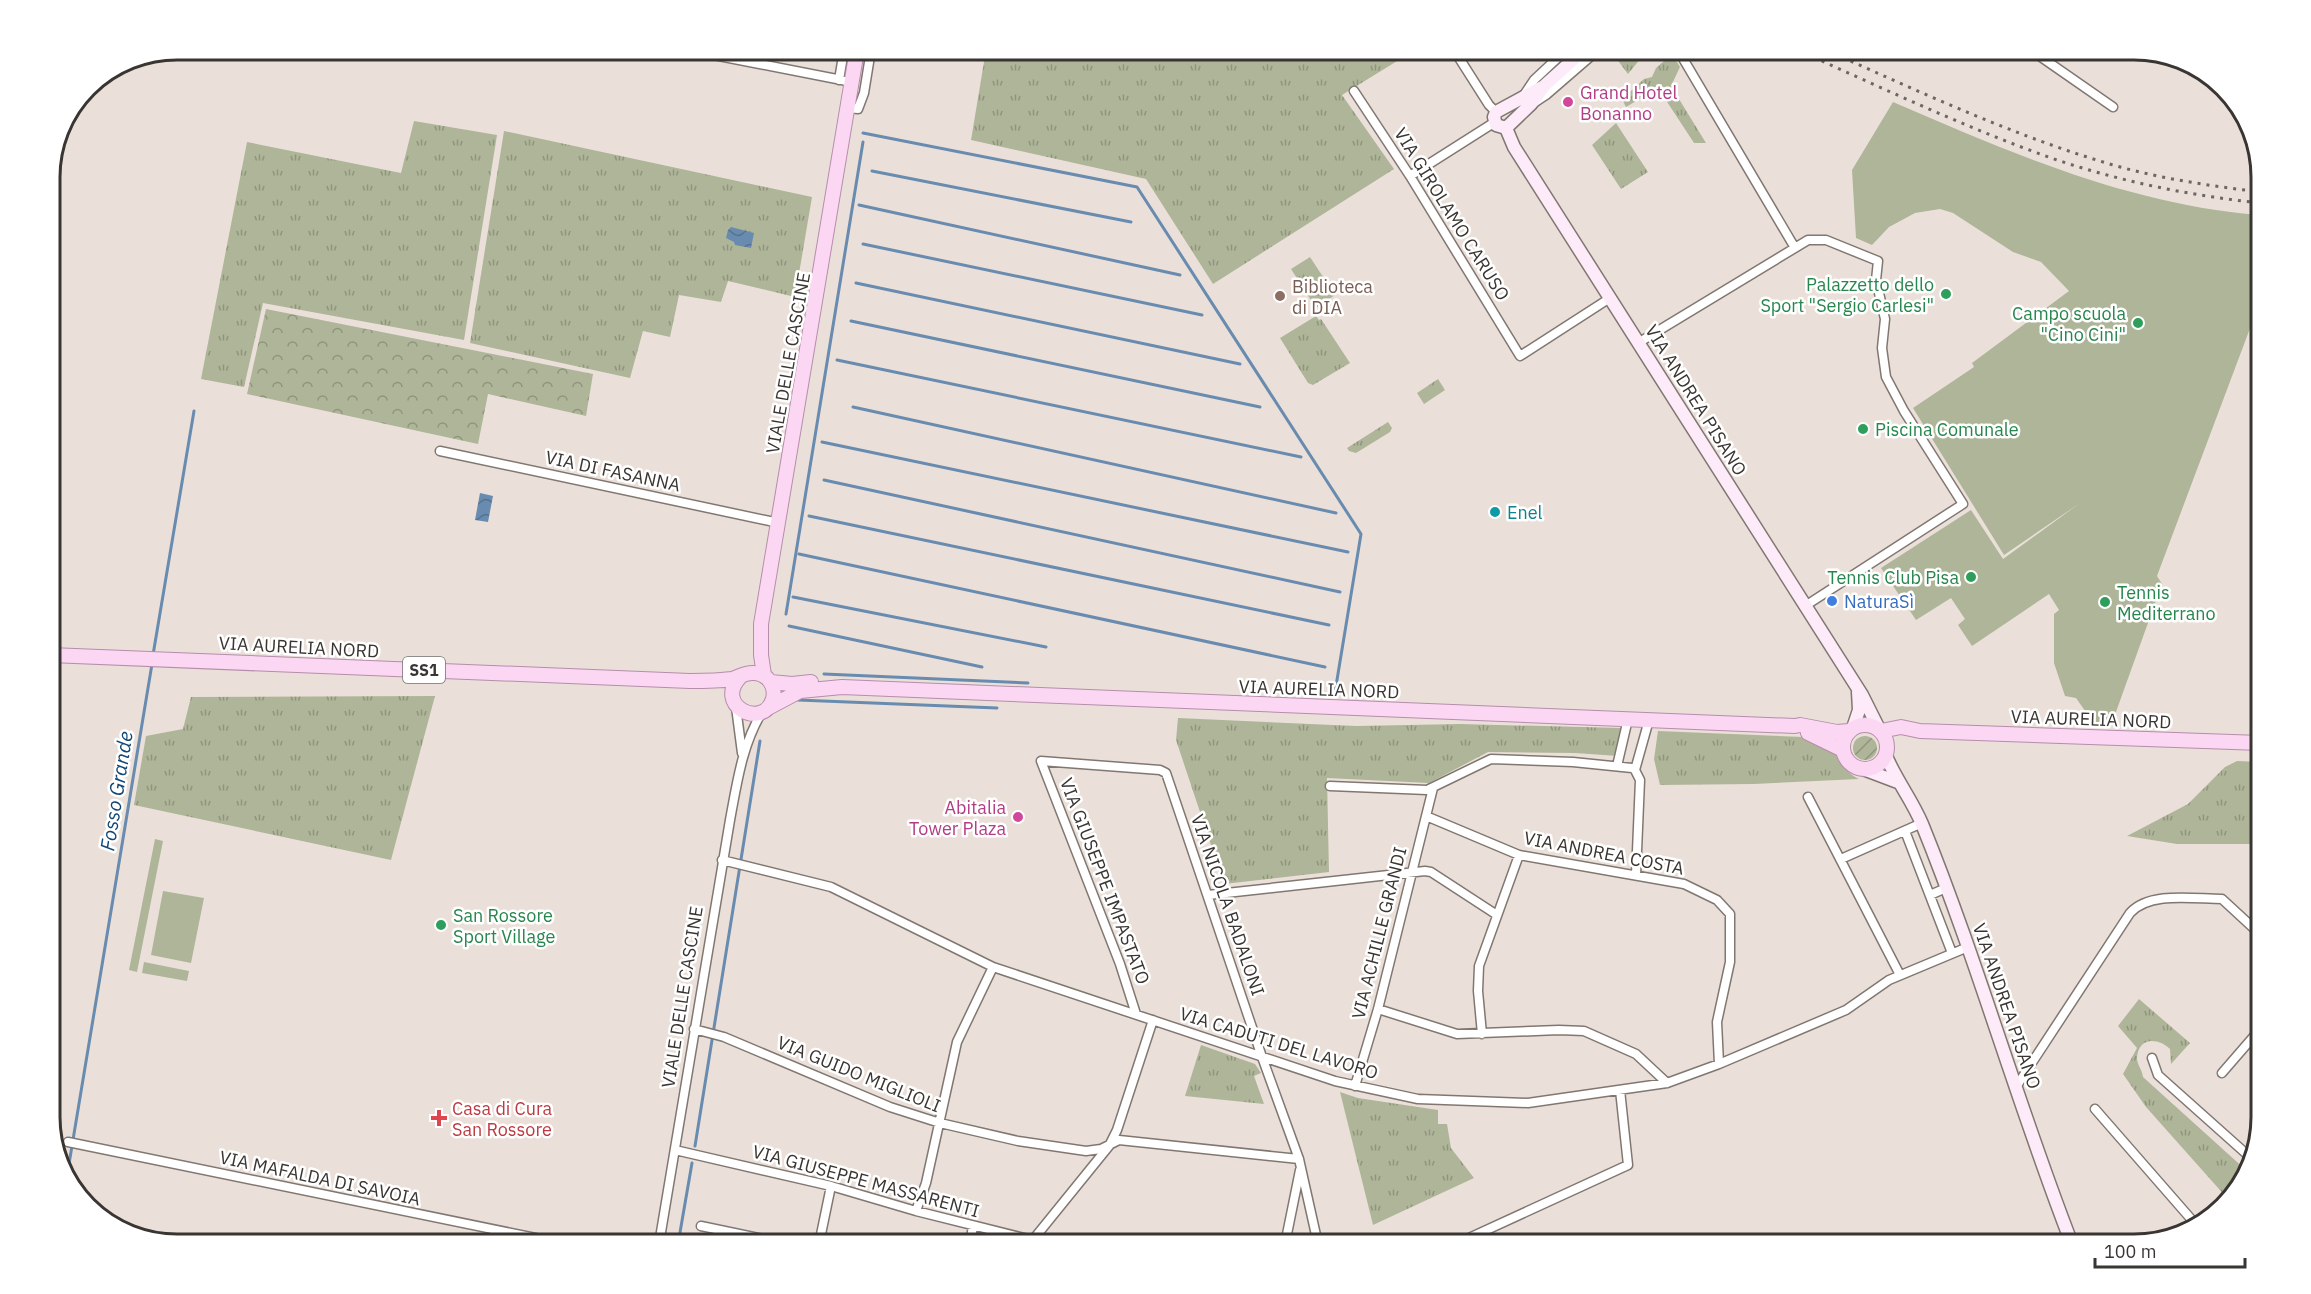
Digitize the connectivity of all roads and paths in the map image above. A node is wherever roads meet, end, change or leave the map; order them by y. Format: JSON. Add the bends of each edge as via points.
{"nodes":[{"id":1,"x":739,"y":60,"type":"edge"},
{"id":2,"x":845,"y":60,"type":"edge"},
{"id":3,"x":853,"y":60,"type":"edge"},
{"id":4,"x":870,"y":60,"type":"edge"},
{"id":5,"x":1460,"y":60,"type":"edge"},
{"id":6,"x":1555,"y":60,"type":"edge"},
{"id":7,"x":1573,"y":60,"type":"edge"},
{"id":8,"x":1586,"y":60,"type":"edge"},
{"id":9,"x":1684,"y":60,"type":"edge"},
{"id":10,"x":2045,"y":60,"type":"edge"},
{"id":11,"x":846,"y":81,"type":"junction"},
{"id":12,"x":1354,"y":91,"type":"dead end"},
{"id":13,"x":1528,"y":100,"type":"junction"},
{"id":14,"x":2113,"y":107,"type":"dead end"},
{"id":15,"x":848,"y":108,"type":"junction"},
{"id":16,"x":1503,"y":118,"type":"junction"},
{"id":17,"x":1410,"y":176,"type":"junction"},
{"id":18,"x":1795,"y":248,"type":"junction"},
{"id":19,"x":1610,"y":298,"type":"junction"},
{"id":20,"x":1638,"y":343,"type":"junction"},
{"id":21,"x":440,"y":452,"type":"dead end"},
{"id":22,"x":779,"y":523,"type":"junction"},
{"id":23,"x":1805,"y":606,"type":"junction"},
{"id":24,"x":761,"y":624,"type":"junction"},
{"id":25,"x":60,"y":655,"type":"edge"},
{"id":26,"x":743,"y":675,"type":"junction"},
{"id":27,"x":767,"y":679,"type":"junction"},
{"id":28,"x":690,"y":681,"type":"junction"},
{"id":29,"x":842,"y":687,"type":"junction"},
{"id":30,"x":1857,"y":691,"type":"junction"},
{"id":31,"x":734,"y":701,"type":"junction"},
{"id":32,"x":765,"y":710,"type":"junction"},
{"id":33,"x":1628,"y":719,"type":"junction"},
{"id":34,"x":1649,"y":720,"type":"junction"},
{"id":35,"x":1795,"y":726,"type":"junction"},
{"id":36,"x":1851,"y":729,"type":"junction"},
{"id":37,"x":1880,"y":730,"type":"junction"},
{"id":38,"x":1920,"y":731,"type":"junction"},
{"id":39,"x":2251,"y":743,"type":"edge"},
{"id":40,"x":1843,"y":750,"type":"junction"},
{"id":41,"x":1886,"y":753,"type":"junction"},
{"id":42,"x":743,"y":757,"type":"junction"},
{"id":43,"x":1041,"y":761,"type":"joint"},
{"id":44,"x":1617,"y":766,"type":"junction"},
{"id":45,"x":1863,"y":769,"type":"junction"},
{"id":46,"x":1635,"y":770,"type":"junction"},
{"id":47,"x":1900,"y":783,"type":"junction"},
{"id":48,"x":1330,"y":786,"type":"dead end"},
{"id":49,"x":1433,"y":788,"type":"junction"},
{"id":50,"x":1808,"y":797,"type":"dead end"},
{"id":51,"x":1426,"y":816,"type":"junction"},
{"id":52,"x":1922,"y":824,"type":"junction"},
{"id":53,"x":1905,"y":831,"type":"junction"},
{"id":54,"x":1519,"y":855,"type":"junction"},
{"id":55,"x":1841,"y":859,"type":"junction"},
{"id":56,"x":722,"y":860,"type":"junction"},
{"id":57,"x":1412,"y":872,"type":"junction"},
{"id":58,"x":1636,"y":875,"type":"junction"},
{"id":59,"x":1946,"y":888,"type":"junction"},
{"id":60,"x":1930,"y":894,"type":"junction"},
{"id":61,"x":1208,"y":895,"type":"junction"},
{"id":62,"x":1497,"y":915,"type":"junction"},
{"id":63,"x":2251,"y":926,"type":"edge"},
{"id":64,"x":1968,"y":946,"type":"junction"},
{"id":65,"x":1952,"y":953,"type":"junction"},
{"id":66,"x":993,"y":967,"type":"junction"},
{"id":67,"x":1900,"y":975,"type":"junction"},
{"id":68,"x":1378,"y":1009,"type":"junction"},
{"id":69,"x":1136,"y":1014,"type":"junction"},
{"id":70,"x":1153,"y":1020,"type":"junction"},
{"id":71,"x":694,"y":1029,"type":"junction"},
{"id":72,"x":1482,"y":1034,"type":"junction"},
{"id":73,"x":2251,"y":1040,"type":"edge"},
{"id":74,"x":1262,"y":1058,"type":"junction"},
{"id":75,"x":2152,"y":1058,"type":"dead end"},
{"id":76,"x":1719,"y":1064,"type":"junction"},
{"id":77,"x":2222,"y":1073,"type":"dead end"},
{"id":78,"x":1667,"y":1083,"type":"junction"},
{"id":79,"x":1355,"y":1086,"type":"junction"},
{"id":80,"x":2016,"y":1087,"type":"junction"},
{"id":81,"x":1620,"y":1090,"type":"junction"},
{"id":82,"x":2095,"y":1109,"type":"dead end"},
{"id":83,"x":940,"y":1124,"type":"junction"},
{"id":84,"x":72,"y":1143,"type":"dead end"},
{"id":85,"x":1109,"y":1146,"type":"junction"},
{"id":86,"x":675,"y":1150,"type":"junction"},
{"id":87,"x":2245,"y":1153,"type":"edge"},
{"id":88,"x":1300,"y":1163,"type":"junction"},
{"id":89,"x":831,"y":1186,"type":"junction"},
{"id":90,"x":916,"y":1211,"type":"junction"},
{"id":91,"x":2191,"y":1219,"type":"edge"},
{"id":92,"x":701,"y":1226,"type":"dead end"},
{"id":93,"x":973,"y":1226,"type":"junction"},
{"id":94,"x":513,"y":1234,"type":"edge"},
{"id":95,"x":661,"y":1234,"type":"edge"},
{"id":96,"x":738,"y":1234,"type":"edge"},
{"id":97,"x":821,"y":1234,"type":"edge"},
{"id":98,"x":972,"y":1234,"type":"edge"},
{"id":99,"x":1004,"y":1234,"type":"edge"},
{"id":100,"x":1038,"y":1234,"type":"edge"},
{"id":101,"x":1287,"y":1234,"type":"edge"},
{"id":102,"x":1316,"y":1234,"type":"edge"},
{"id":103,"x":1480,"y":1234,"type":"edge"},
{"id":104,"x":2068,"y":1234,"type":"edge"}],
"edges":[{"from":1,"to":11,"type":"street"},
{"from":2,"to":11,"type":"street","name":"VIALE DELLE CASCINE"},
{"from":3,"to":11,"type":"main road","name":"VIALE DELLE CASCINE"},
{"from":4,"to":15,"type":"street","via":[[858,109]]},
{"from":5,"to":16,"type":"street","via":[[1489,105]]},
{"from":6,"to":13,"type":"street","via":[[1534,80]]},
{"from":7,"to":13,"type":"street"},
{"from":8,"to":13,"type":"street","via":[[1546,95]]},
{"from":9,"to":18,"type":"street"},
{"from":10,"to":14,"type":"street"},
{"from":11,"to":15,"type":"main road","name":"VIALE DELLE CASCINE"},
{"from":12,"to":17,"type":"street","name":"VIA GIROLAMO CARUSO"},
{"from":13,"to":16,"type":"street"},
{"from":15,"to":22,"type":"main road","name":"VIALE DELLE CASCINE"},
{"from":16,"to":17,"type":"street"},
{"from":16,"to":19,"type":"street","name":"VIA ANDREA PISANO","via":[[1514,147]]},
{"from":17,"to":19,"type":"street","name":"VIA GIROLAMO CARUSO","via":[[1520,356]]},
{"from":18,"to":20,"type":"street"},
{"from":18,"to":23,"type":"street","via":[[1808,240],[1826,240],[1878,261],[1876,280],[1885,319],[1882,348],[1886,377],[1963,504]]},
{"from":19,"to":20,"type":"street","name":"VIA ANDREA PISANO"},
{"from":20,"to":23,"type":"street","name":"VIA ANDREA PISANO"},
{"from":21,"to":22,"type":"street","name":"VIA DI FASANNA"},
{"from":22,"to":24,"type":"main road","name":"VIALE DELLE CASCINE"},
{"from":23,"to":30,"type":"street","name":"VIA ANDREA PISANO"},
{"from":24,"to":26,"type":"main road","name":"VIALE DELLE CASCINE"},
{"from":24,"to":27,"type":"main road","name":"VIALE DELLE CASCINE","via":[[761,662]]},
{"from":25,"to":28,"type":"main road","name":"VIA AURELIA NORD","number":"SS1"},
{"from":26,"to":27,"type":"main road","number":"SS1","via":[[754,673]]},
{"from":26,"to":28,"type":"main road","name":"VIA AURELIA NORD","number":"SS1","via":[[718,681]]},
{"from":26,"to":31,"type":"main road","via":[[733,686]]},
{"from":27,"to":29,"type":"main road","name":"VIA AURELIA NORD","number":"SS1"},
{"from":27,"to":32,"type":"main road","via":[[773,696]]},
{"from":28,"to":31,"type":"main road","name":"VIA AURELIA NORD","number":"SS1","via":[[723,692]]},
{"from":29,"to":32,"type":"main road","name":"VIA AURELIA NORD","via":[[796,692]]},
{"from":29,"to":33,"type":"main road","name":"VIA AURELIA NORD"},
{"from":30,"to":36,"type":"street","via":[[1859,710]]},
{"from":30,"to":37,"type":"street","name":"VIA ANDREA PISANO"},
{"from":31,"to":32,"type":"main road","number":"SS1","via":[[744,712],[756,714]]},
{"from":31,"to":42,"type":"street","name":"VIALE DELLE CASCINE"},
{"from":32,"to":42,"type":"street","name":"VIALE DELLE CASCINE","via":[[752,730]]},
{"from":33,"to":34,"type":"main road","name":"VIA AURELIA NORD"},
{"from":33,"to":44,"type":"street"},
{"from":34,"to":35,"type":"main road","name":"VIA AURELIA NORD"},
{"from":34,"to":46,"type":"street"},
{"from":35,"to":36,"type":"main road","name":"VIA AURELIA NORD","via":[[1837,732]]},
{"from":35,"to":40,"type":"main road"},
{"from":36,"to":37,"type":"main road","via":[[1865,724]]},
{"from":36,"to":40,"type":"main road"},
{"from":37,"to":38,"type":"main road","name":"VIA AURELIA NORD","via":[[1901,727]]},
{"from":37,"to":41,"type":"main road","via":[[1887,741]]},
{"from":38,"to":39,"type":"main road","name":"VIA AURELIA NORD"},
{"from":38,"to":41,"type":"main road","via":[[1899,739]]},
{"from":40,"to":45,"type":"main road","via":[[1850,763]]},
{"from":41,"to":45,"type":"main road","via":[[1878,765]]},
{"from":41,"to":47,"type":"street","name":"VIA ANDREA PISANO"},
{"from":42,"to":56,"type":"street","name":"VIALE DELLE CASCINE"},
{"from":43,"to":61,"type":"street","name":"VIA NICOLA BADALONI","via":[[1165,771]]},
{"from":43,"to":69,"type":"street","name":"VIA GIUSEPPE IMPASTATO"},
{"from":44,"to":46,"type":"street"},
{"from":44,"to":49,"type":"street","via":[[1491,759]]},
{"from":45,"to":47,"type":"street"},
{"from":46,"to":58,"type":"street","via":[[1640,780]]},
{"from":47,"to":52,"type":"street","name":"VIA ANDREA PISANO"},
{"from":48,"to":49,"type":"street"},
{"from":49,"to":51,"type":"street","name":"VIA ACHILLE GRANDI"},
{"from":50,"to":55,"type":"street"},
{"from":51,"to":54,"type":"street","name":"VIA ANDREA COSTA"},
{"from":51,"to":57,"type":"street","name":"VIA ACHILLE GRANDI"},
{"from":52,"to":53,"type":"street"},
{"from":52,"to":59,"type":"street","name":"VIA ANDREA PISANO"},
{"from":53,"to":55,"type":"street"},
{"from":53,"to":60,"type":"street"},
{"from":54,"to":58,"type":"street","name":"VIA ANDREA COSTA"},
{"from":54,"to":62,"type":"street"},
{"from":55,"to":67,"type":"street"},
{"from":56,"to":66,"type":"street","name":"VIA CADUTI DEL LAVORO","via":[[831,887]]},
{"from":56,"to":71,"type":"street","name":"VIALE DELLE CASCINE"},
{"from":57,"to":61,"type":"street"},
{"from":57,"to":62,"type":"street","via":[[1431,872]]},
{"from":57,"to":68,"type":"street","name":"VIA ACHILLE GRANDI"},
{"from":58,"to":76,"type":"street","name":"VIA ANDREA COSTA","via":[[1701,890],[1722,903],[1730,914],[1730,962],[1717,1022]]},
{"from":59,"to":60,"type":"street"},
{"from":59,"to":64,"type":"street","name":"VIA ANDREA PISANO"},
{"from":60,"to":65,"type":"street"},
{"from":61,"to":74,"type":"street","name":"VIA NICOLA BADALONI"},
{"from":62,"to":72,"type":"street","via":[[1478,971]]},
{"from":63,"to":80,"type":"street","via":[[2222,899],[2143,902],[2130,913]]},
{"from":64,"to":65,"type":"street","name":"VIA CADUTI DEL LAVORO"},
{"from":64,"to":80,"type":"street","name":"VIA ANDREA PISANO"},
{"from":65,"to":67,"type":"street","name":"VIA CADUTI DEL LAVORO"},
{"from":66,"to":69,"type":"street","name":"VIA CADUTI DEL LAVORO"},
{"from":66,"to":83,"type":"street","via":[[957,1042]]},
{"from":67,"to":76,"type":"street","name":"VIA CADUTI DEL LAVORO","via":[[1846,1010]]},
{"from":68,"to":72,"type":"street","via":[[1450,1033]]},
{"from":68,"to":79,"type":"street","name":"VIA ACHILLE GRANDI"},
{"from":69,"to":70,"type":"street","name":"VIA CADUTI DEL LAVORO"},
{"from":70,"to":74,"type":"street","name":"VIA CADUTI DEL LAVORO"},
{"from":70,"to":85,"type":"street"},
{"from":71,"to":83,"type":"street","name":"VIA GUIDO MIGLIOLI","via":[[720,1035]]},
{"from":71,"to":86,"type":"street","name":"VIALE DELLE CASCINE"},
{"from":72,"to":78,"type":"street","via":[[1575,1030],[1591,1033],[1636,1054]]},
{"from":73,"to":77,"type":"street"},
{"from":74,"to":79,"type":"street","name":"VIA CADUTI DEL LAVORO"},
{"from":74,"to":88,"type":"street","name":"VIA NICOLA BADALONI"},
{"from":75,"to":87,"type":"street","via":[[2158,1075]]},
{"from":76,"to":78,"type":"street","name":"VIA CADUTI DEL LAVORO"},
{"from":78,"to":81,"type":"street","name":"VIA CADUTI DEL LAVORO"},
{"from":79,"to":81,"type":"street","name":"VIA CADUTI DEL LAVORO","via":[[1432,1100],[1528,1103]]},
{"from":80,"to":104,"type":"street","name":"VIA ANDREA PISANO"},
{"from":81,"to":103,"type":"street","via":[[1628,1165]]},
{"from":82,"to":91,"type":"street"},
{"from":83,"to":85,"type":"street","name":"VIA GUIDO MIGLIOLI","via":[[1086,1151]]},
{"from":83,"to":90,"type":"street"},
{"from":84,"to":94,"type":"street","name":"VIA MAFALDA DI SAVOIA"},
{"from":85,"to":88,"type":"street","name":"VIA GUIDO MIGLIOLI","via":[[1119,1140]]},
{"from":85,"to":100,"type":"street"},
{"from":86,"to":89,"type":"street","name":"VIA GIUSEPPE MASSARENTI"},
{"from":86,"to":95,"type":"street","name":"VIALE DELLE CASCINE"},
{"from":88,"to":101,"type":"street"},
{"from":88,"to":102,"type":"street","name":"VIA NICOLA BADALONI"},
{"from":89,"to":90,"type":"street","name":"VIA GIUSEPPE MASSARENTI"},
{"from":89,"to":97,"type":"street"},
{"from":90,"to":93,"type":"street","name":"VIA GIUSEPPE MASSARENTI"},
{"from":92,"to":96,"type":"street"},
{"from":93,"to":98,"type":"street"},
{"from":93,"to":99,"type":"street","name":"VIA GIUSEPPE MASSARENTI"}]}
